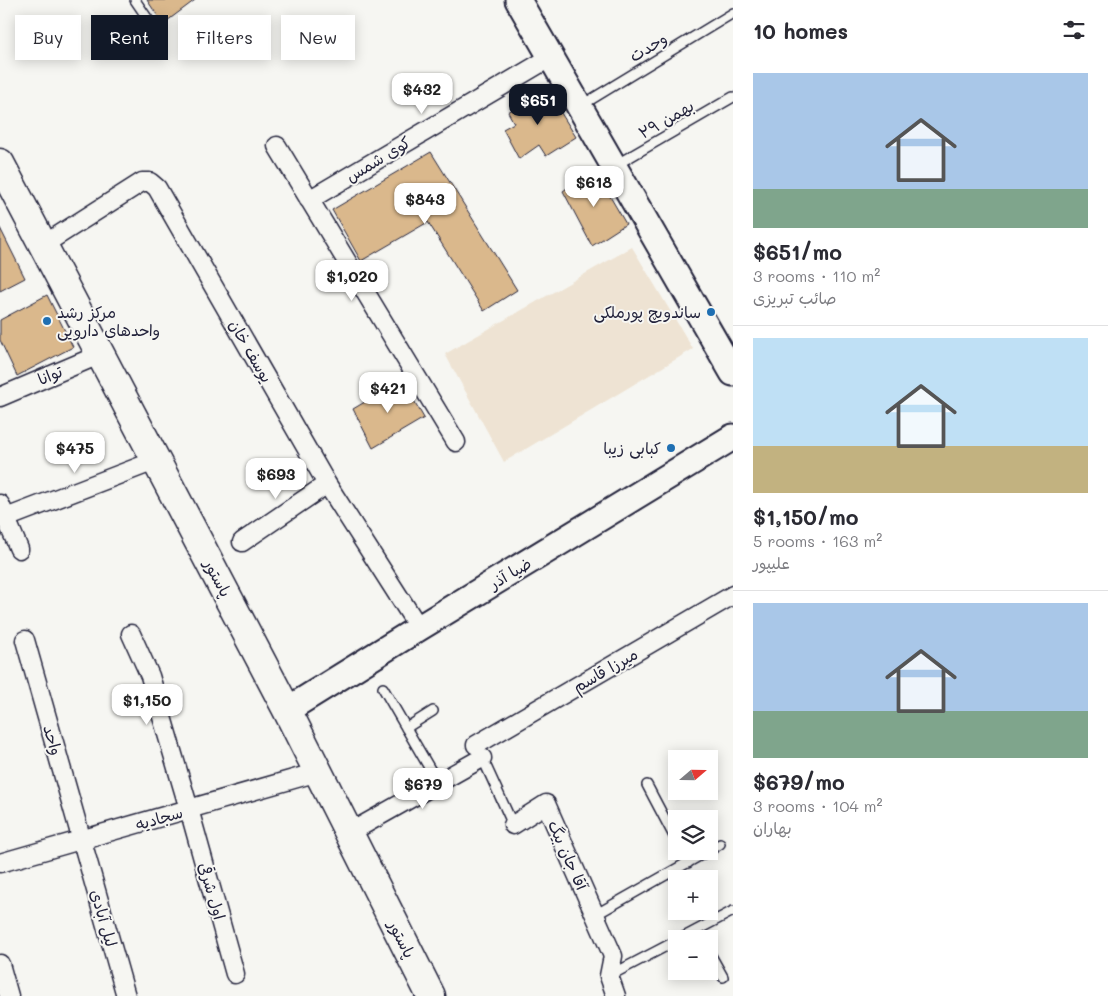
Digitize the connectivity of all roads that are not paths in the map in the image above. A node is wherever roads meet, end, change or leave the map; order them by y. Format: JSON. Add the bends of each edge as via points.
{"nodes":[{"id":1,"x":135,"y":0,"type":"edge"},
{"id":2,"x":518,"y":0,"type":"edge"},
{"id":3,"x":733,"y":14,"type":"edge"},
{"id":4,"x":145,"y":15,"type":"edge"},
{"id":5,"x":551,"y":58,"type":"junction"},
{"id":6,"x":733,"y":97,"type":"edge"},
{"id":7,"x":579,"y":107,"type":"junction"},
{"id":8,"x":277,"y":146,"type":"dead end"},
{"id":9,"x":0,"y":164,"type":"edge"},
{"id":10,"x":614,"y":166,"type":"junction"},
{"id":11,"x":309,"y":200,"type":"junction"},
{"id":12,"x":43,"y":245,"type":"junction"},
{"id":13,"x":101,"y":354,"type":"junction"},
{"id":14,"x":733,"y":373,"type":"edge"},
{"id":15,"x":0,"y":397,"type":"edge"},
{"id":16,"x":733,"y":437,"type":"edge"},
{"id":17,"x":456,"y":442,"type":"dead end"},
{"id":18,"x":157,"y":460,"type":"junction"},
{"id":19,"x":327,"y":484,"type":"junction"},
{"id":20,"x":3,"y":511,"type":"edge"},
{"id":21,"x":242,"y":542,"type":"dead end"},
{"id":22,"x":19,"y":550,"type":"dead end"},
{"id":23,"x":733,"y":595,"type":"edge"},
{"id":24,"x":419,"y":628,"type":"junction"},
{"id":25,"x":131,"y":634,"type":"dead end"},
{"id":26,"x":25,"y":640,"type":"dead end"},
{"id":27,"x":382,"y":688,"type":"dead end"},
{"id":28,"x":287,"y":710,"type":"junction"},
{"id":29,"x":433,"y":711,"type":"dead end"},
{"id":30,"x":406,"y":728,"type":"junction"},
{"id":31,"x":479,"y":752,"type":"junction"},
{"id":32,"x":318,"y":772,"type":"junction"},
{"id":33,"x":438,"y":783,"type":"junction"},
{"id":34,"x":647,"y":785,"type":"dead end"},
{"id":35,"x":189,"y":809,"type":"junction"},
{"id":36,"x":514,"y":825,"type":"joint"},
{"id":37,"x":668,"y":825,"type":"edge"},
{"id":38,"x":348,"y":833,"type":"junction"},
{"id":39,"x":82,"y":840,"type":"junction"},
{"id":40,"x":692,"y":860,"type":"edge"},
{"id":41,"x":688,"y":862,"type":"joint"},
{"id":42,"x":0,"y":863,"type":"edge"},
{"id":43,"x":733,"y":911,"type":"edge"},
{"id":44,"x":595,"y":915,"type":"junction"},
{"id":45,"x":696,"y":930,"type":"edge"},
{"id":46,"x":668,"y":944,"type":"edge"},
{"id":47,"x":0,"y":964,"type":"edge"},
{"id":48,"x":718,"y":967,"type":"edge"},
{"id":49,"x":234,"y":974,"type":"dead end"},
{"id":50,"x":609,"y":976,"type":"junction"},
{"id":51,"x":724,"y":977,"type":"dead end"},
{"id":52,"x":8,"y":996,"type":"edge"},
{"id":53,"x":126,"y":996,"type":"edge"},
{"id":54,"x":431,"y":996,"type":"edge"},
{"id":55,"x":616,"y":996,"type":"edge"}],
"edges":[{"from":1,"to":4,"type":"lane"},
{"from":2,"to":5,"type":"main road"},
{"from":3,"to":7,"type":"lane","name":"وحدت"},
{"from":5,"to":7,"type":"main road"},
{"from":5,"to":11,"type":"street","name":"کوی شمس"},
{"from":6,"to":10,"type":"lane","name":"۲۹ بهمن"},
{"from":7,"to":10,"type":"main road"},
{"from":8,"to":11,"type":"street"},
{"from":9,"to":12,"type":"main road","name":"پاستور"},
{"from":10,"to":14,"type":"main road"},
{"from":11,"to":17,"type":"street"},
{"from":12,"to":13,"type":"main road","name":"پاستور"},
{"from":12,"to":19,"type":"street","name":"یوسف خان","via":[[142,182],[150,182],[158,188]]},
{"from":13,"to":15,"type":"street","name":"توانا"},
{"from":13,"to":18,"type":"main road","name":"پاستور"},
{"from":16,"to":24,"type":"main road","name":"ضیا آذر"},
{"from":18,"to":20,"type":"street"},
{"from":18,"to":28,"type":"main road","name":"پاستور"},
{"from":19,"to":21,"type":"street"},
{"from":19,"to":24,"type":"street","name":"یوسف خان"},
{"from":20,"to":22,"type":"street"},
{"from":23,"to":31,"type":"street","name":"میرزا قاسم"},
{"from":24,"to":28,"type":"main road","name":"ضیا آذر"},
{"from":25,"to":35,"type":"street","name":"اول شرقی","via":[[150,676]]},
{"from":26,"to":39,"type":"street","name":"واحد"},
{"from":27,"to":30,"type":"lane"},
{"from":28,"to":32,"type":"main road","name":"پاستور"},
{"from":29,"to":30,"type":"lane"},
{"from":30,"to":33,"type":"lane"},
{"from":31,"to":33,"type":"street","name":"میرزا قاسم"},
{"from":31,"to":36,"type":"lane","name":"آقا جان بیگ"},
{"from":32,"to":35,"type":"street","name":"سجادیه"},
{"from":32,"to":38,"type":"main road","name":"پاستور"},
{"from":33,"to":38,"type":"street","name":"میرزا قاسم"},
{"from":34,"to":37,"type":"lane"},
{"from":35,"to":39,"type":"street","name":"سجادیه"},
{"from":35,"to":49,"type":"street","name":"اول شرقی"},
{"from":36,"to":44,"type":"street","name":"آقا جان بیگ","via":[[546,804]]},
{"from":38,"to":54,"type":"main road","name":"پاستور"},
{"from":39,"to":42,"type":"street","name":"سجادیه"},
{"from":39,"to":53,"type":"street","name":"لیل آبادی"},
{"from":40,"to":41,"type":"lane"},
{"from":41,"to":44,"type":"lane"},
{"from":43,"to":45,"type":"lane"},
{"from":44,"to":50,"type":"street","name":"آقا جان بیگ","via":[[613,956]]},
{"from":46,"to":50,"type":"lane"},
{"from":47,"to":52,"type":"street"},
{"from":48,"to":51,"type":"lane"},
{"from":50,"to":55,"type":"street","name":"آقا جان بیگ"}]}
